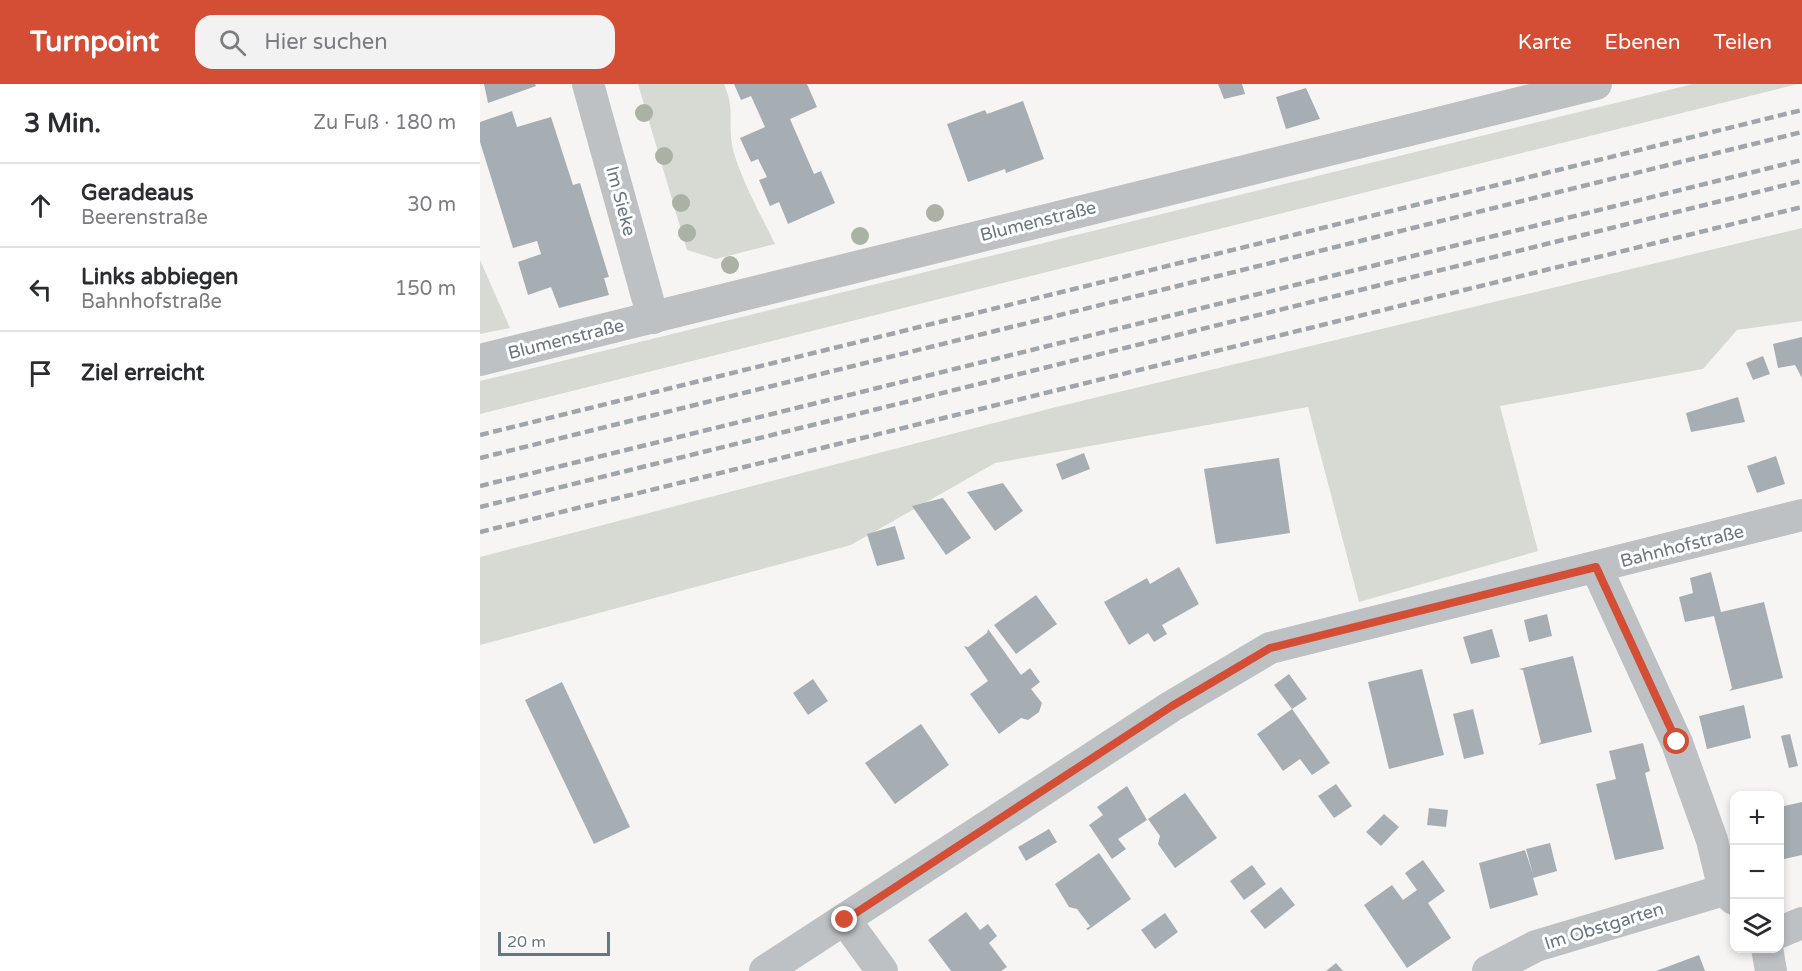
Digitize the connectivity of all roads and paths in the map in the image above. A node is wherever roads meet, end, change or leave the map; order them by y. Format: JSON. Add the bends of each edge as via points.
{"nodes":[{"id":1,"x":588,"y":84,"type":"edge"},
{"id":2,"x":1596,"y":84,"type":"edge"},
{"id":3,"x":653,"y":318,"type":"junction"},
{"id":4,"x":480,"y":360,"type":"edge"},
{"id":5,"x":1802,"y":515,"type":"edge"},
{"id":6,"x":1596,"y":567,"type":"junction"},
{"id":7,"x":1729,"y":894,"type":"edge"},
{"id":8,"x":845,"y":920,"type":"junction"},
{"id":9,"x":1802,"y":922,"type":"edge"},
{"id":10,"x":1784,"y":930,"type":"edge"},
{"id":11,"x":1768,"y":953,"type":"edge"},
{"id":12,"x":765,"y":971,"type":"edge"},
{"id":13,"x":882,"y":971,"type":"edge"},
{"id":14,"x":1488,"y":971,"type":"edge"},
{"id":15,"x":1771,"y":971,"type":"edge"}],
"edges":[{"from":1,"to":3,"type":"street","name":"Im Sieke"},
{"from":2,"to":3,"type":"street","name":"Blumenstraße"},
{"from":3,"to":4,"type":"street","name":"Blumenstraße"},
{"from":5,"to":6,"type":"street","name":"Bahnhofstraße"},
{"from":6,"to":7,"type":"street","via":[[1677,742]]},
{"from":6,"to":8,"type":"street","name":"Bahnhofstraße","via":[[1270,648],[1172,706]]},
{"from":7,"to":14,"type":"street","name":"Im Obstgarten","via":[[1536,946]]},
{"from":8,"to":12,"type":"street","name":"Bahnhofstraße"},
{"from":8,"to":13,"type":"street"},
{"from":9,"to":10,"type":"street"},
{"from":11,"to":15,"type":"street"}]}
